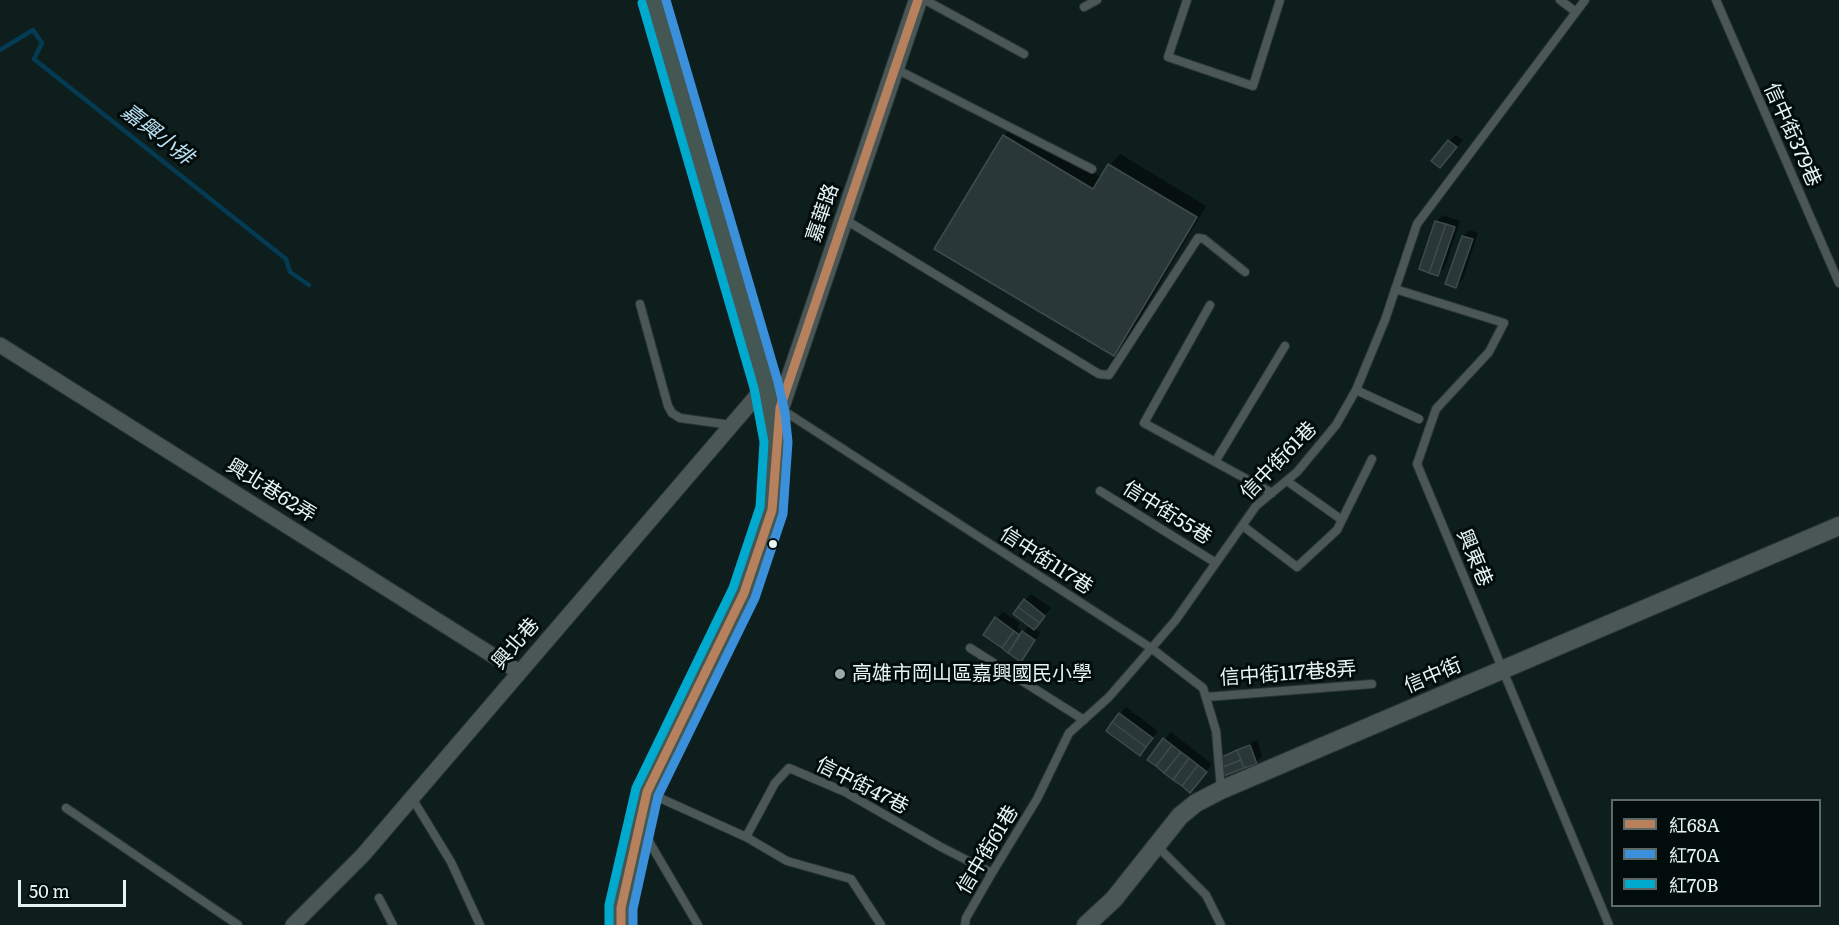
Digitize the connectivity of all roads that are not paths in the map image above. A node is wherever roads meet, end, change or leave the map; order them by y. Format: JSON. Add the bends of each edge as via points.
{"nodes":[{"id":1,"x":654,"y":0,"type":"edge"},
{"id":2,"x":918,"y":0,"type":"edge"},
{"id":3,"x":926,"y":0,"type":"edge"},
{"id":4,"x":1097,"y":0,"type":"edge"},
{"id":5,"x":1187,"y":0,"type":"edge"},
{"id":6,"x":1280,"y":0,"type":"edge"},
{"id":7,"x":1560,"y":0,"type":"edge"},
{"id":8,"x":1585,"y":0,"type":"edge"},
{"id":9,"x":1716,"y":0,"type":"edge"},
{"id":10,"x":1084,"y":7,"type":"dead end"},
{"id":11,"x":1576,"y":12,"type":"junction"},
{"id":12,"x":1023,"y":54,"type":"dead end"},
{"id":13,"x":896,"y":69,"type":"junction"},
{"id":14,"x":1092,"y":169,"type":"dead end"},
{"id":15,"x":844,"y":219,"type":"junction"},
{"id":16,"x":1245,"y":272,"type":"dead end"},
{"id":17,"x":1839,"y":283,"type":"edge"},
{"id":18,"x":1395,"y":289,"type":"junction"},
{"id":19,"x":640,"y":304,"type":"dead end"},
{"id":20,"x":1210,"y":305,"type":"dead end"},
{"id":21,"x":0,"y":345,"type":"edge"},
{"id":22,"x":1285,"y":346,"type":"dead end"},
{"id":23,"x":766,"y":385,"type":"junction"},
{"id":24,"x":1356,"y":390,"type":"junction"},
{"id":25,"x":780,"y":408,"type":"junction"},
{"id":26,"x":1419,"y":419,"type":"dead end"},
{"id":27,"x":731,"y":425,"type":"junction"},
{"id":28,"x":776,"y":442,"type":"junction"},
{"id":29,"x":1372,"y":459,"type":"dead end"},
{"id":30,"x":1215,"y":462,"type":"junction"},
{"id":31,"x":1287,"y":481,"type":"junction"},
{"id":32,"x":1100,"y":491,"type":"dead end"},
{"id":33,"x":1272,"y":493,"type":"junction"},
{"id":34,"x":1342,"y":520,"type":"junction"},
{"id":35,"x":1243,"y":526,"type":"junction"},
{"id":36,"x":1839,"y":526,"type":"edge"},
{"id":37,"x":1216,"y":563,"type":"junction"},
{"id":38,"x":970,"y":648,"type":"dead end"},
{"id":39,"x":1151,"y":648,"type":"junction"},
{"id":40,"x":1503,"y":671,"type":"junction"},
{"id":41,"x":519,"y":672,"type":"junction"},
{"id":42,"x":1372,"y":684,"type":"dead end"},
{"id":43,"x":1206,"y":697,"type":"junction"},
{"id":44,"x":1084,"y":720,"type":"junction"},
{"id":45,"x":1221,"y":790,"type":"junction"},
{"id":46,"x":647,"y":792,"type":"junction"},
{"id":47,"x":412,"y":798,"type":"junction"},
{"id":48,"x":66,"y":808,"type":"dead end"},
{"id":49,"x":638,"y":824,"type":"junction"},
{"id":50,"x":746,"y":837,"type":"junction"},
{"id":51,"x":1156,"y":845,"type":"junction"},
{"id":52,"x":992,"y":873,"type":"junction"},
{"id":53,"x":379,"y":898,"type":"dead end"},
{"id":54,"x":238,"y":925,"type":"edge"},
{"id":55,"x":293,"y":925,"type":"edge"},
{"id":56,"x":393,"y":925,"type":"edge"},
{"id":57,"x":480,"y":925,"type":"edge"},
{"id":58,"x":621,"y":925,"type":"edge"},
{"id":59,"x":698,"y":925,"type":"edge"},
{"id":60,"x":881,"y":925,"type":"edge"},
{"id":61,"x":965,"y":925,"type":"edge"},
{"id":62,"x":1086,"y":925,"type":"edge"},
{"id":63,"x":1221,"y":925,"type":"edge"},
{"id":64,"x":1609,"y":925,"type":"edge"}],
"edges":[{"from":1,"to":23,"type":"main road"},
{"from":2,"to":13,"type":"street","name":"嘉華路"},
{"from":3,"to":12,"type":"lane"},
{"from":4,"to":10,"type":"lane"},
{"from":5,"to":6,"type":"lane","via":[[1168,57],[1253,86]]},
{"from":7,"to":11,"type":"lane"},
{"from":8,"to":11,"type":"lane","name":"信中街61巷"},
{"from":9,"to":17,"type":"lane","name":"信中街379巷"},
{"from":11,"to":18,"type":"lane","name":"信中街61巷","via":[[1417,224]]},
{"from":13,"to":14,"type":"lane"},
{"from":13,"to":15,"type":"street","name":"嘉華路"},
{"from":15,"to":16,"type":"lane","via":[[1099,374],[1108,375],[1198,238]]},
{"from":15,"to":25,"type":"street","name":"嘉華路"},
{"from":18,"to":24,"type":"lane","name":"信中街61巷"},
{"from":18,"to":40,"type":"lane","name":"興東巷","via":[[1504,323],[1489,352],[1436,410],[1417,464]]},
{"from":19,"to":27,"type":"lane","via":[[672,413],[680,418]]},
{"from":20,"to":30,"type":"lane","via":[[1144,423]]},
{"from":21,"to":41,"type":"street","name":"興北巷62弄"},
{"from":22,"to":30,"type":"lane"},
{"from":23,"to":27,"type":"street","name":"興北巷"},
{"from":23,"to":28,"type":"main road"},
{"from":24,"to":26,"type":"lane"},
{"from":24,"to":31,"type":"lane","name":"信中街61巷","via":[[1336,425]]},
{"from":25,"to":28,"type":"street","name":"嘉華路"},
{"from":25,"to":39,"type":"lane","name":"信中街117巷"},
{"from":27,"to":41,"type":"street","name":"興北巷"},
{"from":28,"to":46,"type":"main road","via":[[772,510],[744,592]]},
{"from":29,"to":34,"type":"lane"},
{"from":30,"to":33,"type":"lane"},
{"from":31,"to":33,"type":"lane","name":"信中街61巷"},
{"from":31,"to":34,"type":"lane"},
{"from":32,"to":37,"type":"lane","name":"信中街55巷"},
{"from":33,"to":35,"type":"lane","name":"信中街61巷","via":[[1256,506]]},
{"from":34,"to":35,"type":"lane","via":[[1337,530],[1297,567]]},
{"from":35,"to":37,"type":"lane","name":"信中街61巷"},
{"from":36,"to":40,"type":"street","name":"信中街"},
{"from":37,"to":39,"type":"lane","name":"信中街61巷"},
{"from":38,"to":44,"type":"lane"},
{"from":39,"to":43,"type":"lane","name":"信中街117巷","via":[[1203,688]]},
{"from":39,"to":44,"type":"lane","name":"信中街61巷"},
{"from":40,"to":45,"type":"street","name":"信中街"},
{"from":40,"to":64,"type":"lane","name":"興東巷"},
{"from":41,"to":47,"type":"street","name":"興北巷"},
{"from":42,"to":43,"type":"lane","name":"信中街117巷8弄"},
{"from":43,"to":45,"type":"lane","name":"信中街117巷","via":[[1216,731]]},
{"from":44,"to":52,"type":"lane","name":"信中街61巷","via":[[1064,740],[1037,799]]},
{"from":45,"to":51,"type":"street","name":"信中街","via":[[1180,816]]},
{"from":46,"to":49,"type":"main road"},
{"from":46,"to":50,"type":"lane"},
{"from":47,"to":55,"type":"street","name":"興北巷","via":[[363,855]]},
{"from":47,"to":57,"type":"lane","via":[[451,862]]},
{"from":48,"to":54,"type":"lane"},
{"from":49,"to":58,"type":"main road"},
{"from":49,"to":59,"type":"lane"},
{"from":50,"to":52,"type":"lane","name":"信中街47巷","via":[[775,783],[789,768],[845,792]]},
{"from":50,"to":60,"type":"lane","via":[[788,861],[851,879]]},
{"from":51,"to":62,"type":"street","name":"信中街","via":[[1114,899]]},
{"from":51,"to":63,"type":"lane","via":[[1206,895]]},
{"from":52,"to":61,"type":"lane","name":"信中街61巷"},
{"from":53,"to":56,"type":"lane"}]}
